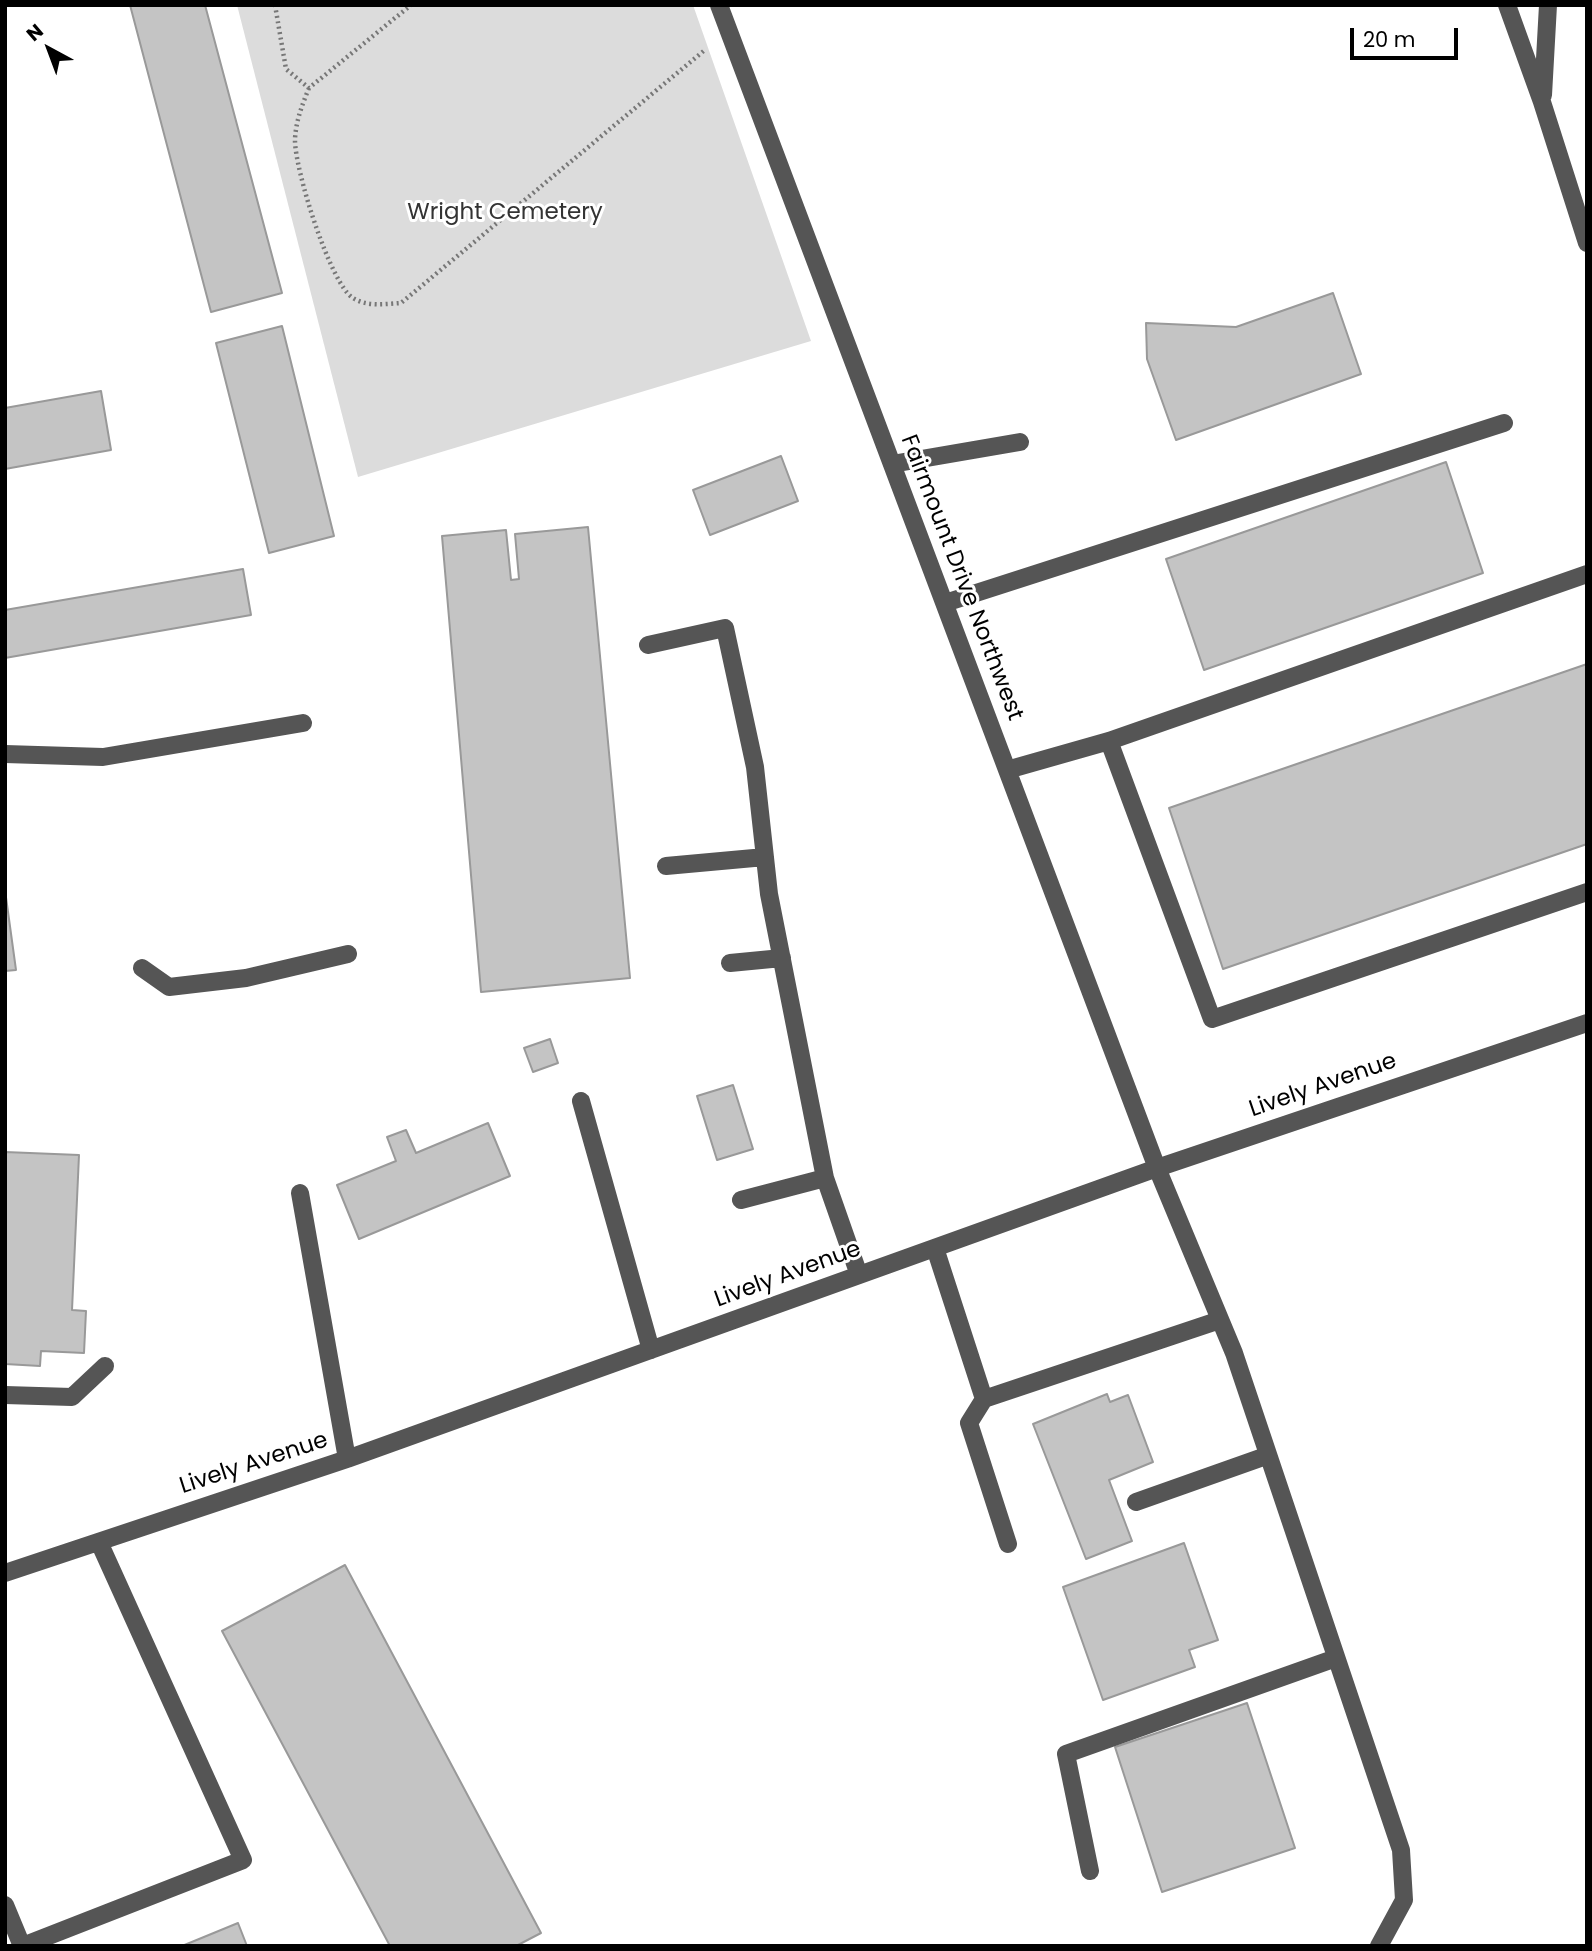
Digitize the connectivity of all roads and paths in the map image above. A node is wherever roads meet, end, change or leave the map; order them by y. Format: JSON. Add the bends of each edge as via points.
{"nodes":[{"id":1,"x":275,"y":5,"type":"edge"},
{"id":2,"x":411,"y":5,"type":"edge"},
{"id":3,"x":719,"y":5,"type":"edge"},
{"id":4,"x":1507,"y":5,"type":"edge"},
{"id":5,"x":1548,"y":5,"type":"edge"},
{"id":6,"x":729,"y":30,"type":"junction"},
{"id":7,"x":309,"y":88,"type":"junction"},
{"id":8,"x":1542,"y":102,"type":"junction"},
{"id":9,"x":1587,"y":243,"type":"edge"},
{"id":10,"x":1504,"y":423,"type":"dead end"},
{"id":11,"x":1020,"y":442,"type":"dead end"},
{"id":12,"x":892,"y":464,"type":"junction"},
{"id":13,"x":1587,"y":574,"type":"edge"},
{"id":14,"x":945,"y":603,"type":"junction"},
{"id":15,"x":648,"y":645,"type":"dead end"},
{"id":16,"x":303,"y":723,"type":"dead end"},
{"id":17,"x":1109,"y":741,"type":"junction"},
{"id":18,"x":5,"y":754,"type":"edge"},
{"id":19,"x":1007,"y":770,"type":"junction"},
{"id":20,"x":765,"y":857,"type":"junction"},
{"id":21,"x":666,"y":866,"type":"dead end"},
{"id":22,"x":1587,"y":892,"type":"edge"},
{"id":23,"x":348,"y":954,"type":"dead end"},
{"id":24,"x":782,"y":958,"type":"junction"},
{"id":25,"x":730,"y":963,"type":"dead end"},
{"id":26,"x":142,"y":968,"type":"dead end"},
{"id":27,"x":1587,"y":1023,"type":"edge"},
{"id":28,"x":581,"y":1101,"type":"dead end"},
{"id":29,"x":1157,"y":1168,"type":"junction"},
{"id":30,"x":825,"y":1178,"type":"junction"},
{"id":31,"x":300,"y":1193,"type":"dead end"},
{"id":32,"x":741,"y":1200,"type":"dead end"},
{"id":33,"x":934,"y":1248,"type":"junction"},
{"id":34,"x":859,"y":1275,"type":"junction"},
{"id":35,"x":1220,"y":1320,"type":"junction"},
{"id":36,"x":651,"y":1350,"type":"junction"},
{"id":37,"x":105,"y":1366,"type":"dead end"},
{"id":38,"x":5,"y":1395,"type":"edge"},
{"id":39,"x":984,"y":1399,"type":"junction"},
{"id":40,"x":1266,"y":1456,"type":"junction"},
{"id":41,"x":347,"y":1459,"type":"junction"},
{"id":42,"x":1136,"y":1502,"type":"dead end"},
{"id":43,"x":99,"y":1542,"type":"junction"},
{"id":44,"x":1008,"y":1544,"type":"dead end"},
{"id":45,"x":7,"y":1567,"type":"edge"},
{"id":46,"x":1336,"y":1658,"type":"junction"},
{"id":47,"x":1090,"y":1871,"type":"dead end"},
{"id":48,"x":5,"y":1905,"type":"edge"},
{"id":49,"x":22,"y":1946,"type":"edge"},
{"id":50,"x":1379,"y":1946,"type":"edge"}],
"edges":[{"from":1,"to":7,"type":"path","via":[[286,69]]},
{"from":2,"to":7,"type":"path"},
{"from":3,"to":6,"type":"street","name":"Fairmount Drive Northwest"},
{"from":4,"to":8,"type":"street"},
{"from":5,"to":8,"type":"street"},
{"from":6,"to":7,"type":"path","via":[[401,303],[374,305],[353,298],[333,274],[295,142],[300,108]]},
{"from":6,"to":12,"type":"street","name":"Fairmount Drive Northwest"},
{"from":8,"to":9,"type":"street"},
{"from":10,"to":14,"type":"street"},
{"from":11,"to":12,"type":"street"},
{"from":12,"to":14,"type":"street","name":"Fairmount Drive Northwest"},
{"from":13,"to":17,"type":"street"},
{"from":14,"to":19,"type":"street","name":"Fairmount Drive Northwest"},
{"from":15,"to":20,"type":"street","via":[[725,628],[755,768]]},
{"from":16,"to":18,"type":"street","via":[[103,757]]},
{"from":17,"to":19,"type":"street"},
{"from":17,"to":22,"type":"street","via":[[1212,1019]]},
{"from":19,"to":29,"type":"street","name":"Fairmount Drive Northwest"},
{"from":20,"to":21,"type":"street"},
{"from":20,"to":24,"type":"street"},
{"from":23,"to":26,"type":"street","via":[[246,978],[169,987]]},
{"from":24,"to":25,"type":"street"},
{"from":24,"to":30,"type":"street"},
{"from":27,"to":29,"type":"street","name":"Lively Avenue"},
{"from":28,"to":36,"type":"street"},
{"from":29,"to":33,"type":"street","name":"Lively Avenue"},
{"from":29,"to":35,"type":"street","name":"Fairmount Drive Northwest"},
{"from":30,"to":32,"type":"street"},
{"from":30,"to":34,"type":"street"},
{"from":31,"to":41,"type":"street"},
{"from":33,"to":34,"type":"street","name":"Lively Avenue"},
{"from":33,"to":39,"type":"street"},
{"from":34,"to":36,"type":"street","name":"Lively Avenue"},
{"from":35,"to":39,"type":"street"},
{"from":35,"to":40,"type":"street","name":"Fairmount Drive Northwest"},
{"from":36,"to":41,"type":"street","name":"Lively Avenue"},
{"from":37,"to":38,"type":"street","via":[[72,1397]]},
{"from":39,"to":44,"type":"street","via":[[969,1423]]},
{"from":40,"to":42,"type":"street"},
{"from":40,"to":46,"type":"street","name":"Fairmount Drive Northwest"},
{"from":41,"to":43,"type":"street","name":"Lively Avenue"},
{"from":43,"to":45,"type":"street","name":"Lively Avenue"},
{"from":43,"to":49,"type":"street","via":[[243,1860]]},
{"from":46,"to":47,"type":"street","via":[[1066,1754]]},
{"from":46,"to":50,"type":"street","name":"Fairmount Drive Northwest","via":[[1401,1850],[1404,1900]]},
{"from":48,"to":49,"type":"street"}]}
